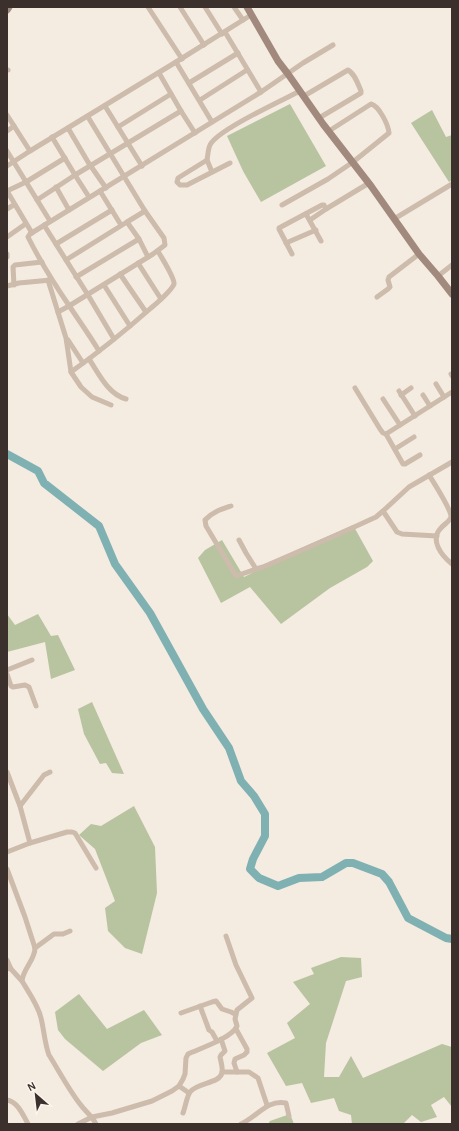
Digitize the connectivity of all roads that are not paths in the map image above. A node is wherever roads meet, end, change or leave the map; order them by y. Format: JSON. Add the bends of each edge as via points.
{"nodes":[{"id":1,"x":9,"y":7,"type":"edge"},
{"id":2,"x":148,"y":7,"type":"edge"},
{"id":3,"x":180,"y":7,"type":"edge"},
{"id":4,"x":205,"y":7,"type":"edge"},
{"id":5,"x":234,"y":7,"type":"edge"},
{"id":6,"x":247,"y":7,"type":"edge"},
{"id":7,"x":7,"y":10,"type":"edge"},
{"id":8,"x":251,"y":15,"type":"junction"},
{"id":9,"x":243,"y":20,"type":"junction"},
{"id":10,"x":223,"y":33,"type":"junction"},
{"id":11,"x":204,"y":45,"type":"junction"},
{"id":12,"x":334,"y":45,"type":"dead end"},
{"id":13,"x":238,"y":53,"type":"junction"},
{"id":14,"x":182,"y":58,"type":"junction"},
{"id":15,"x":176,"y":62,"type":"junction"},
{"id":16,"x":247,"y":70,"type":"junction"},
{"id":17,"x":159,"y":73,"type":"junction"},
{"id":18,"x":288,"y":74,"type":"junction"},
{"id":19,"x":189,"y":83,"type":"junction"},
{"id":20,"x":261,"y":92,"type":"junction"},
{"id":21,"x":171,"y":94,"type":"junction"},
{"id":22,"x":302,"y":94,"type":"junction"},
{"id":23,"x":200,"y":100,"type":"junction"},
{"id":24,"x":105,"y":106,"type":"junction"},
{"id":25,"x":181,"y":111,"type":"junction"},
{"id":26,"x":7,"y":115,"type":"edge"},
{"id":27,"x":88,"y":117,"type":"junction"},
{"id":28,"x":319,"y":118,"type":"junction"},
{"id":29,"x":212,"y":122,"type":"junction"},
{"id":30,"x":14,"y":126,"type":"junction"},
{"id":31,"x":118,"y":127,"type":"junction"},
{"id":32,"x":68,"y":128,"type":"junction"},
{"id":33,"x":7,"y":131,"type":"edge"},
{"id":34,"x":329,"y":131,"type":"junction"},
{"id":35,"x":195,"y":133,"type":"junction"},
{"id":36,"x":52,"y":137,"type":"junction"},
{"id":37,"x":129,"y":144,"type":"junction"},
{"id":38,"x":7,"y":151,"type":"edge"},
{"id":39,"x":30,"y":151,"type":"junction"},
{"id":40,"x":110,"y":155,"type":"junction"},
{"id":41,"x":65,"y":158,"type":"junction"},
{"id":42,"x":207,"y":160,"type":"junction"},
{"id":43,"x":14,"y":162,"type":"junction"},
{"id":44,"x":353,"y":162,"type":"junction"},
{"id":45,"x":230,"y":163,"type":"dead end"},
{"id":46,"x":7,"y":166,"type":"edge"},
{"id":47,"x":91,"y":166,"type":"junction"},
{"id":48,"x":142,"y":166,"type":"junction"},
{"id":49,"x":212,"y":172,"type":"junction"},
{"id":50,"x":75,"y":175,"type":"junction"},
{"id":51,"x":124,"y":176,"type":"junction"},
{"id":52,"x":26,"y":182,"type":"junction"},
{"id":53,"x":369,"y":183,"type":"junction"},
{"id":54,"x":452,"y":184,"type":"edge"},
{"id":55,"x":56,"y":187,"type":"junction"},
{"id":56,"x":106,"y":188,"type":"junction"},
{"id":57,"x":7,"y":191,"type":"edge"},
{"id":58,"x":100,"y":191,"type":"junction"},
{"id":59,"x":89,"y":197,"type":"junction"},
{"id":60,"x":7,"y":198,"type":"edge"},
{"id":61,"x":37,"y":200,"type":"junction"},
{"id":62,"x":282,"y":205,"type":"dead end"},
{"id":63,"x":12,"y":206,"type":"junction"},
{"id":64,"x":7,"y":209,"type":"edge"},
{"id":65,"x":326,"y":209,"type":"junction"},
{"id":66,"x":69,"y":210,"type":"junction"},
{"id":67,"x":112,"y":210,"type":"junction"},
{"id":68,"x":145,"y":211,"type":"junction"},
{"id":69,"x":306,"y":214,"type":"junction"},
{"id":70,"x":394,"y":219,"type":"junction"},
{"id":71,"x":310,"y":220,"type":"junction"},
{"id":72,"x":50,"y":221,"type":"junction"},
{"id":73,"x":127,"y":222,"type":"junction"},
{"id":74,"x":24,"y":225,"type":"junction"},
{"id":75,"x":44,"y":225,"type":"junction"},
{"id":76,"x":121,"y":225,"type":"junction"},
{"id":77,"x":316,"y":230,"type":"junction"},
{"id":78,"x":31,"y":233,"type":"junction"},
{"id":79,"x":7,"y":237,"type":"edge"},
{"id":80,"x":139,"y":239,"type":"junction"},
{"id":81,"x":321,"y":241,"type":"dead end"},
{"id":82,"x":286,"y":243,"type":"junction"},
{"id":83,"x":56,"y":244,"type":"junction"},
{"id":84,"x":158,"y":251,"type":"junction"},
{"id":85,"x":292,"y":254,"type":"dead end"},
{"id":86,"x":419,"y":254,"type":"junction"},
{"id":87,"x":148,"y":257,"type":"junction"},
{"id":88,"x":66,"y":260,"type":"junction"},
{"id":89,"x":42,"y":262,"type":"junction"},
{"id":90,"x":138,"y":263,"type":"junction"},
{"id":91,"x":452,"y":265,"type":"edge"},
{"id":92,"x":10,"y":267,"type":"edge"},
{"id":93,"x":120,"y":274,"type":"junction"},
{"id":94,"x":438,"y":276,"type":"junction"},
{"id":95,"x":76,"y":277,"type":"junction"},
{"id":96,"x":51,"y":280,"type":"junction"},
{"id":97,"x":14,"y":284,"type":"junction"},
{"id":98,"x":104,"y":285,"type":"junction"},
{"id":99,"x":7,"y":286,"type":"edge"},
{"id":100,"x":452,"y":294,"type":"edge"},
{"id":101,"x":88,"y":295,"type":"junction"},
{"id":102,"x":377,"y":297,"type":"dead end"},
{"id":103,"x":160,"y":300,"type":"junction"},
{"id":104,"x":69,"y":306,"type":"junction"},
{"id":105,"x":58,"y":312,"type":"junction"},
{"id":106,"x":146,"y":312,"type":"junction"},
{"id":107,"x":130,"y":326,"type":"junction"},
{"id":108,"x":66,"y":338,"type":"junction"},
{"id":109,"x":114,"y":340,"type":"junction"},
{"id":110,"x":99,"y":351,"type":"junction"},
{"id":111,"x":89,"y":359,"type":"junction"},
{"id":112,"x":83,"y":363,"type":"junction"},
{"id":113,"x":71,"y":372,"type":"junction"},
{"id":114,"x":436,"y":384,"type":"dead end"},
{"id":115,"x":354,"y":388,"type":"dead end"},
{"id":116,"x":412,"y":388,"type":"dead end"},
{"id":117,"x":452,"y":392,"type":"edge"},
{"id":118,"x":423,"y":395,"type":"dead end"},
{"id":119,"x":444,"y":397,"type":"junction"},
{"id":120,"x":126,"y":399,"type":"dead end"},
{"id":121,"x":382,"y":399,"type":"dead end"},
{"id":122,"x":111,"y":405,"type":"dead end"},
{"id":123,"x":430,"y":406,"type":"junction"},
{"id":124,"x":415,"y":416,"type":"junction"},
{"id":125,"x":400,"y":425,"type":"junction"},
{"id":126,"x":386,"y":434,"type":"junction"},
{"id":127,"x":414,"y":437,"type":"dead end"},
{"id":128,"x":395,"y":449,"type":"junction"},
{"id":129,"x":420,"y":455,"type":"dead end"},
{"id":130,"x":452,"y":462,"type":"edge"},
{"id":131,"x":430,"y":475,"type":"junction"},
{"id":132,"x":231,"y":506,"type":"dead end"},
{"id":133,"x":383,"y":511,"type":"junction"},
{"id":134,"x":451,"y":519,"type":"edge"},
{"id":135,"x":437,"y":536,"type":"junction"},
{"id":136,"x":239,"y":540,"type":"dead end"},
{"id":137,"x":452,"y":564,"type":"edge"},
{"id":138,"x":256,"y":569,"type":"junction"},
{"id":139,"x":32,"y":660,"type":"dead end"},
{"id":140,"x":7,"y":670,"type":"edge"},
{"id":141,"x":7,"y":674,"type":"edge"},
{"id":142,"x":36,"y":706,"type":"dead end"},
{"id":143,"x":7,"y":772,"type":"edge"},
{"id":144,"x":50,"y":772,"type":"dead end"},
{"id":145,"x":20,"y":806,"type":"junction"},
{"id":146,"x":30,"y":843,"type":"junction"},
{"id":147,"x":7,"y":852,"type":"edge"},
{"id":148,"x":96,"y":868,"type":"dead end"},
{"id":149,"x":7,"y":869,"type":"edge"},
{"id":150,"x":70,"y":931,"type":"dead end"},
{"id":151,"x":226,"y":936,"type":"dead end"},
{"id":152,"x":35,"y":948,"type":"junction"},
{"id":153,"x":7,"y":960,"type":"edge"},
{"id":154,"x":9,"y":968,"type":"edge"},
{"id":155,"x":22,"y":981,"type":"junction"},
{"id":156,"x":200,"y":1006,"type":"junction"},
{"id":157,"x":181,"y":1013,"type":"dead end"},
{"id":158,"x":235,"y":1014,"type":"junction"},
{"id":159,"x":236,"y":1029,"type":"junction"},
{"id":160,"x":219,"y":1040,"type":"junction"},
{"id":161,"x":222,"y":1072,"type":"junction"},
{"id":162,"x":237,"y":1072,"type":"junction"},
{"id":163,"x":179,"y":1086,"type":"junction"},
{"id":164,"x":190,"y":1093,"type":"junction"},
{"id":165,"x":7,"y":1100,"type":"edge"},
{"id":166,"x":267,"y":1106,"type":"junction"},
{"id":167,"x":183,"y":1113,"type":"dead end"},
{"id":168,"x":92,"y":1116,"type":"junction"},
{"id":169,"x":289,"y":1116,"type":"dead end"},
{"id":170,"x":28,"y":1124,"type":"edge"},
{"id":171,"x":78,"y":1124,"type":"edge"},
{"id":172,"x":96,"y":1124,"type":"edge"},
{"id":173,"x":241,"y":1124,"type":"edge"}],
"edges":[{"from":1,"to":7,"type":"street"},
{"from":2,"to":14,"type":"street"},
{"from":3,"to":11,"type":"street"},
{"from":4,"to":10,"type":"street"},
{"from":5,"to":9,"type":"street"},
{"from":6,"to":8,"type":"street"},
{"from":8,"to":9,"type":"street"},
{"from":8,"to":18,"type":"street"},
{"from":9,"to":10,"type":"street"},
{"from":10,"to":11,"type":"street"},
{"from":10,"to":13,"type":"street"},
{"from":11,"to":14,"type":"street"},
{"from":12,"to":18,"type":"street"},
{"from":13,"to":16,"type":"street"},
{"from":13,"to":19,"type":"street"},
{"from":14,"to":15,"type":"street"},
{"from":15,"to":17,"type":"street"},
{"from":15,"to":19,"type":"street"},
{"from":16,"to":20,"type":"street"},
{"from":16,"to":23,"type":"street"},
{"from":17,"to":21,"type":"street"},
{"from":17,"to":24,"type":"street"},
{"from":18,"to":20,"type":"street"},
{"from":18,"to":22,"type":"street"},
{"from":19,"to":23,"type":"street"},
{"from":20,"to":29,"type":"street"},
{"from":21,"to":25,"type":"street"},
{"from":21,"to":31,"type":"street"},
{"from":22,"to":28,"type":"street"},
{"from":22,"to":28,"type":"street","via":[[351,70],[360,94]]},
{"from":22,"to":42,"type":"street","via":[[235,124],[219,135],[210,145]]},
{"from":23,"to":29,"type":"street"},
{"from":24,"to":27,"type":"street"},
{"from":24,"to":31,"type":"street"},
{"from":25,"to":35,"type":"street"},
{"from":25,"to":37,"type":"street"},
{"from":26,"to":30,"type":"street"},
{"from":27,"to":32,"type":"street"},
{"from":27,"to":40,"type":"street"},
{"from":28,"to":34,"type":"street"},
{"from":29,"to":35,"type":"street"},
{"from":30,"to":33,"type":"street"},
{"from":30,"to":39,"type":"street"},
{"from":31,"to":37,"type":"street"},
{"from":32,"to":36,"type":"street"},
{"from":32,"to":47,"type":"street"},
{"from":34,"to":44,"type":"street"},
{"from":34,"to":44,"type":"street","via":[[371,104],[376,106],[387,123],[388,133]]},
{"from":35,"to":48,"type":"street"},
{"from":36,"to":39,"type":"street"},
{"from":36,"to":41,"type":"street"},
{"from":37,"to":40,"type":"street"},
{"from":37,"to":48,"type":"street"},
{"from":38,"to":43,"type":"street"},
{"from":39,"to":43,"type":"street"},
{"from":40,"to":47,"type":"street"},
{"from":40,"to":51,"type":"street"},
{"from":41,"to":50,"type":"street"},
{"from":41,"to":52,"type":"street"},
{"from":42,"to":49,"type":"street"},
{"from":42,"to":49,"type":"street","via":[[178,178],[177,182],[180,185],[187,185]]},
{"from":43,"to":46,"type":"street"},
{"from":43,"to":52,"type":"street"},
{"from":44,"to":53,"type":"street"},
{"from":44,"to":62,"type":"street"},
{"from":45,"to":49,"type":"street"},
{"from":47,"to":50,"type":"street"},
{"from":47,"to":56,"type":"street"},
{"from":48,"to":51,"type":"street"},
{"from":50,"to":55,"type":"street"},
{"from":50,"to":59,"type":"street"},
{"from":51,"to":56,"type":"street"},
{"from":51,"to":68,"type":"street"},
{"from":52,"to":57,"type":"street"},
{"from":52,"to":61,"type":"street"},
{"from":53,"to":65,"type":"street"},
{"from":53,"to":70,"type":"street"},
{"from":54,"to":70,"type":"street"},
{"from":55,"to":61,"type":"street"},
{"from":55,"to":66,"type":"street"},
{"from":56,"to":58,"type":"street"},
{"from":57,"to":78,"type":"street"},
{"from":58,"to":59,"type":"street"},
{"from":58,"to":67,"type":"street"},
{"from":59,"to":66,"type":"street"},
{"from":60,"to":63,"type":"street"},
{"from":61,"to":72,"type":"street"},
{"from":63,"to":64,"type":"street"},
{"from":63,"to":74,"type":"street"},
{"from":65,"to":69,"type":"street","via":[[322,205]]},
{"from":65,"to":71,"type":"street"},
{"from":66,"to":72,"type":"street"},
{"from":67,"to":76,"type":"street"},
{"from":67,"to":83,"type":"street"},
{"from":68,"to":73,"type":"street"},
{"from":68,"to":84,"type":"street","via":[[164,238],[165,245]]},
{"from":69,"to":71,"type":"street"},
{"from":69,"to":82,"type":"street","via":[[279,228]]},
{"from":70,"to":86,"type":"street"},
{"from":71,"to":77,"type":"street"},
{"from":72,"to":75,"type":"street"},
{"from":73,"to":76,"type":"street"},
{"from":73,"to":80,"type":"street"},
{"from":74,"to":78,"type":"street"},
{"from":74,"to":79,"type":"street"},
{"from":75,"to":78,"type":"street"},
{"from":75,"to":83,"type":"street"},
{"from":76,"to":88,"type":"street"},
{"from":77,"to":81,"type":"street"},
{"from":77,"to":82,"type":"street"},
{"from":78,"to":89,"type":"street","via":[[28,238]]},
{"from":80,"to":87,"type":"street"},
{"from":80,"to":95,"type":"street"},
{"from":82,"to":85,"type":"street"},
{"from":83,"to":88,"type":"street"},
{"from":84,"to":87,"type":"street"},
{"from":84,"to":103,"type":"street","via":[[174,280],[173,286]]},
{"from":86,"to":94,"type":"street"},
{"from":86,"to":102,"type":"street","via":[[389,277],[390,287]]},
{"from":87,"to":90,"type":"street"},
{"from":88,"to":95,"type":"street"},
{"from":89,"to":92,"type":"street"},
{"from":89,"to":96,"type":"street"},
{"from":90,"to":93,"type":"street"},
{"from":90,"to":103,"type":"street"},
{"from":91,"to":94,"type":"street"},
{"from":92,"to":97,"type":"street"},
{"from":93,"to":98,"type":"street"},
{"from":93,"to":106,"type":"street"},
{"from":94,"to":100,"type":"street"},
{"from":95,"to":101,"type":"street"},
{"from":96,"to":97,"type":"street"},
{"from":96,"to":104,"type":"street"},
{"from":96,"to":105,"type":"street"},
{"from":97,"to":99,"type":"street"},
{"from":98,"to":101,"type":"street"},
{"from":98,"to":107,"type":"street"},
{"from":101,"to":104,"type":"street"},
{"from":101,"to":109,"type":"street"},
{"from":103,"to":106,"type":"street"},
{"from":104,"to":105,"type":"street"},
{"from":104,"to":110,"type":"street"},
{"from":105,"to":108,"type":"street"},
{"from":106,"to":107,"type":"street"},
{"from":107,"to":109,"type":"street"},
{"from":108,"to":112,"type":"street"},
{"from":108,"to":113,"type":"street"},
{"from":109,"to":110,"type":"street"},
{"from":110,"to":111,"type":"street"},
{"from":111,"to":112,"type":"street"},
{"from":111,"to":120,"type":"street","via":[[112,392]]},
{"from":112,"to":113,"type":"street"},
{"from":113,"to":122,"type":"street","via":[[92,397]]},
{"from":114,"to":119,"type":"street"},
{"from":115,"to":126,"type":"street","via":[[380,429]]},
{"from":116,"to":124,"type":"street","via":[[400,393]]},
{"from":117,"to":119,"type":"street"},
{"from":118,"to":123,"type":"street"},
{"from":119,"to":123,"type":"street"},
{"from":121,"to":125,"type":"street"},
{"from":123,"to":124,"type":"street"},
{"from":124,"to":125,"type":"street"},
{"from":125,"to":126,"type":"street"},
{"from":126,"to":128,"type":"street"},
{"from":127,"to":128,"type":"street"},
{"from":128,"to":129,"type":"street","via":[[404,464]]},
{"from":130,"to":131,"type":"street"},
{"from":131,"to":133,"type":"street","via":[[409,487]]},
{"from":131,"to":134,"type":"street"},
{"from":132,"to":138,"type":"street","via":[[208,516],[205,520],[206,526],[236,576]]},
{"from":133,"to":135,"type":"street","via":[[397,532]]},
{"from":133,"to":138,"type":"street","via":[[376,517],[339,534]]},
{"from":134,"to":135,"type":"street","via":[[440,528]]},
{"from":135,"to":137,"type":"street","via":[[441,554]]},
{"from":136,"to":138,"type":"street"},
{"from":139,"to":140,"type":"street"},
{"from":141,"to":142,"type":"street","via":[[11,686],[29,687]]},
{"from":143,"to":145,"type":"street"},
{"from":144,"to":145,"type":"street","via":[[44,775]]},
{"from":145,"to":146,"type":"street"},
{"from":146,"to":147,"type":"street"},
{"from":146,"to":148,"type":"street","via":[[67,832],[76,833]]},
{"from":149,"to":152,"type":"street"},
{"from":150,"to":152,"type":"street","via":[[54,934]]},
{"from":151,"to":158,"type":"street","via":[[252,998],[238,1008]]},
{"from":152,"to":155,"type":"street"},
{"from":153,"to":154,"type":"street"},
{"from":154,"to":155,"type":"street"},
{"from":155,"to":168,"type":"street","via":[[41,1016],[49,1055],[81,1105]]},
{"from":156,"to":157,"type":"street"},
{"from":156,"to":158,"type":"street","via":[[216,1001],[222,1009]]},
{"from":156,"to":160,"type":"street","via":[[209,1030]]},
{"from":158,"to":159,"type":"street"},
{"from":159,"to":160,"type":"street"},
{"from":159,"to":162,"type":"street","via":[[247,1049],[244,1055],[235,1059]]},
{"from":160,"to":161,"type":"street","via":[[225,1051],[220,1057]]},
{"from":160,"to":163,"type":"street","via":[[188,1054],[185,1074]]},
{"from":161,"to":162,"type":"street"},
{"from":161,"to":164,"type":"street","via":[[218,1079],[198,1086]]},
{"from":162,"to":166,"type":"street","via":[[249,1072],[258,1078]]},
{"from":163,"to":164,"type":"street"},
{"from":163,"to":168,"type":"street","via":[[152,1101]]},
{"from":164,"to":167,"type":"street"},
{"from":165,"to":170,"type":"street","via":[[16,1104]]},
{"from":166,"to":169,"type":"street","via":[[285,1102]]},
{"from":166,"to":173,"type":"street"},
{"from":168,"to":171,"type":"street"},
{"from":168,"to":172,"type":"street"}]}
